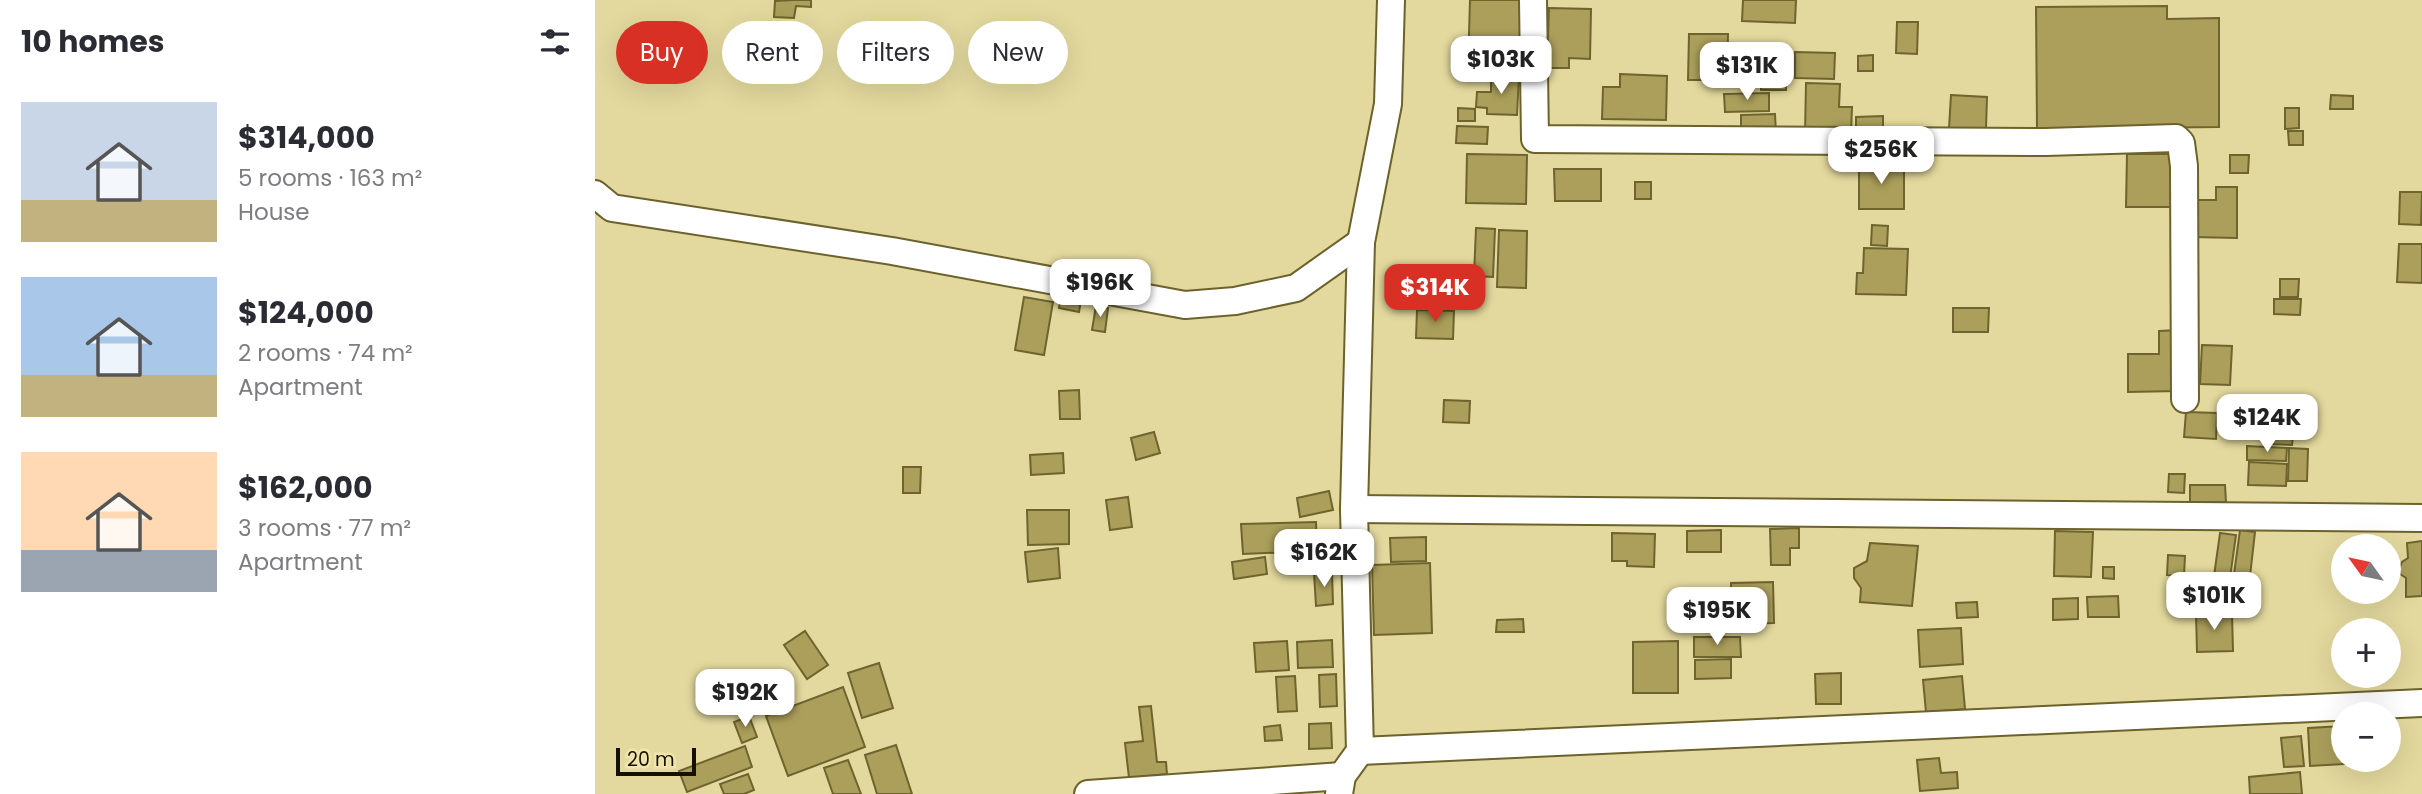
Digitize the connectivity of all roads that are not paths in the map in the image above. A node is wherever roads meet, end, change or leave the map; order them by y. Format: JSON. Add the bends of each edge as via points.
{"nodes":[{"id":1,"x":1391,"y":0,"type":"edge"},
{"id":2,"x":1533,"y":0,"type":"edge"},
{"id":3,"x":595,"y":194,"type":"edge"},
{"id":4,"x":1361,"y":242,"type":"junction"},
{"id":5,"x":2185,"y":399,"type":"dead end"},
{"id":6,"x":1354,"y":509,"type":"junction"},
{"id":7,"x":2422,"y":518,"type":"edge"},
{"id":8,"x":2422,"y":703,"type":"edge"},
{"id":9,"x":1360,"y":751,"type":"junction"},
{"id":10,"x":1340,"y":785,"type":"edge"},
{"id":11,"x":1089,"y":794,"type":"edge"}],
"edges":[{"from":1,"to":4,"type":"street","via":[[1388,104]]},
{"from":2,"to":5,"type":"street","via":[[1535,139],[2046,142],[2176,138],[2184,166]]},
{"from":3,"to":4,"type":"street","via":[[612,208],[892,251],[1185,305],[1235,301],[1296,288]]},
{"from":4,"to":6,"type":"street"},
{"from":6,"to":7,"type":"street"},
{"from":6,"to":9,"type":"street"},
{"from":8,"to":9,"type":"street"},
{"from":9,"to":10,"type":"street"},
{"from":10,"to":11,"type":"street"}]}
